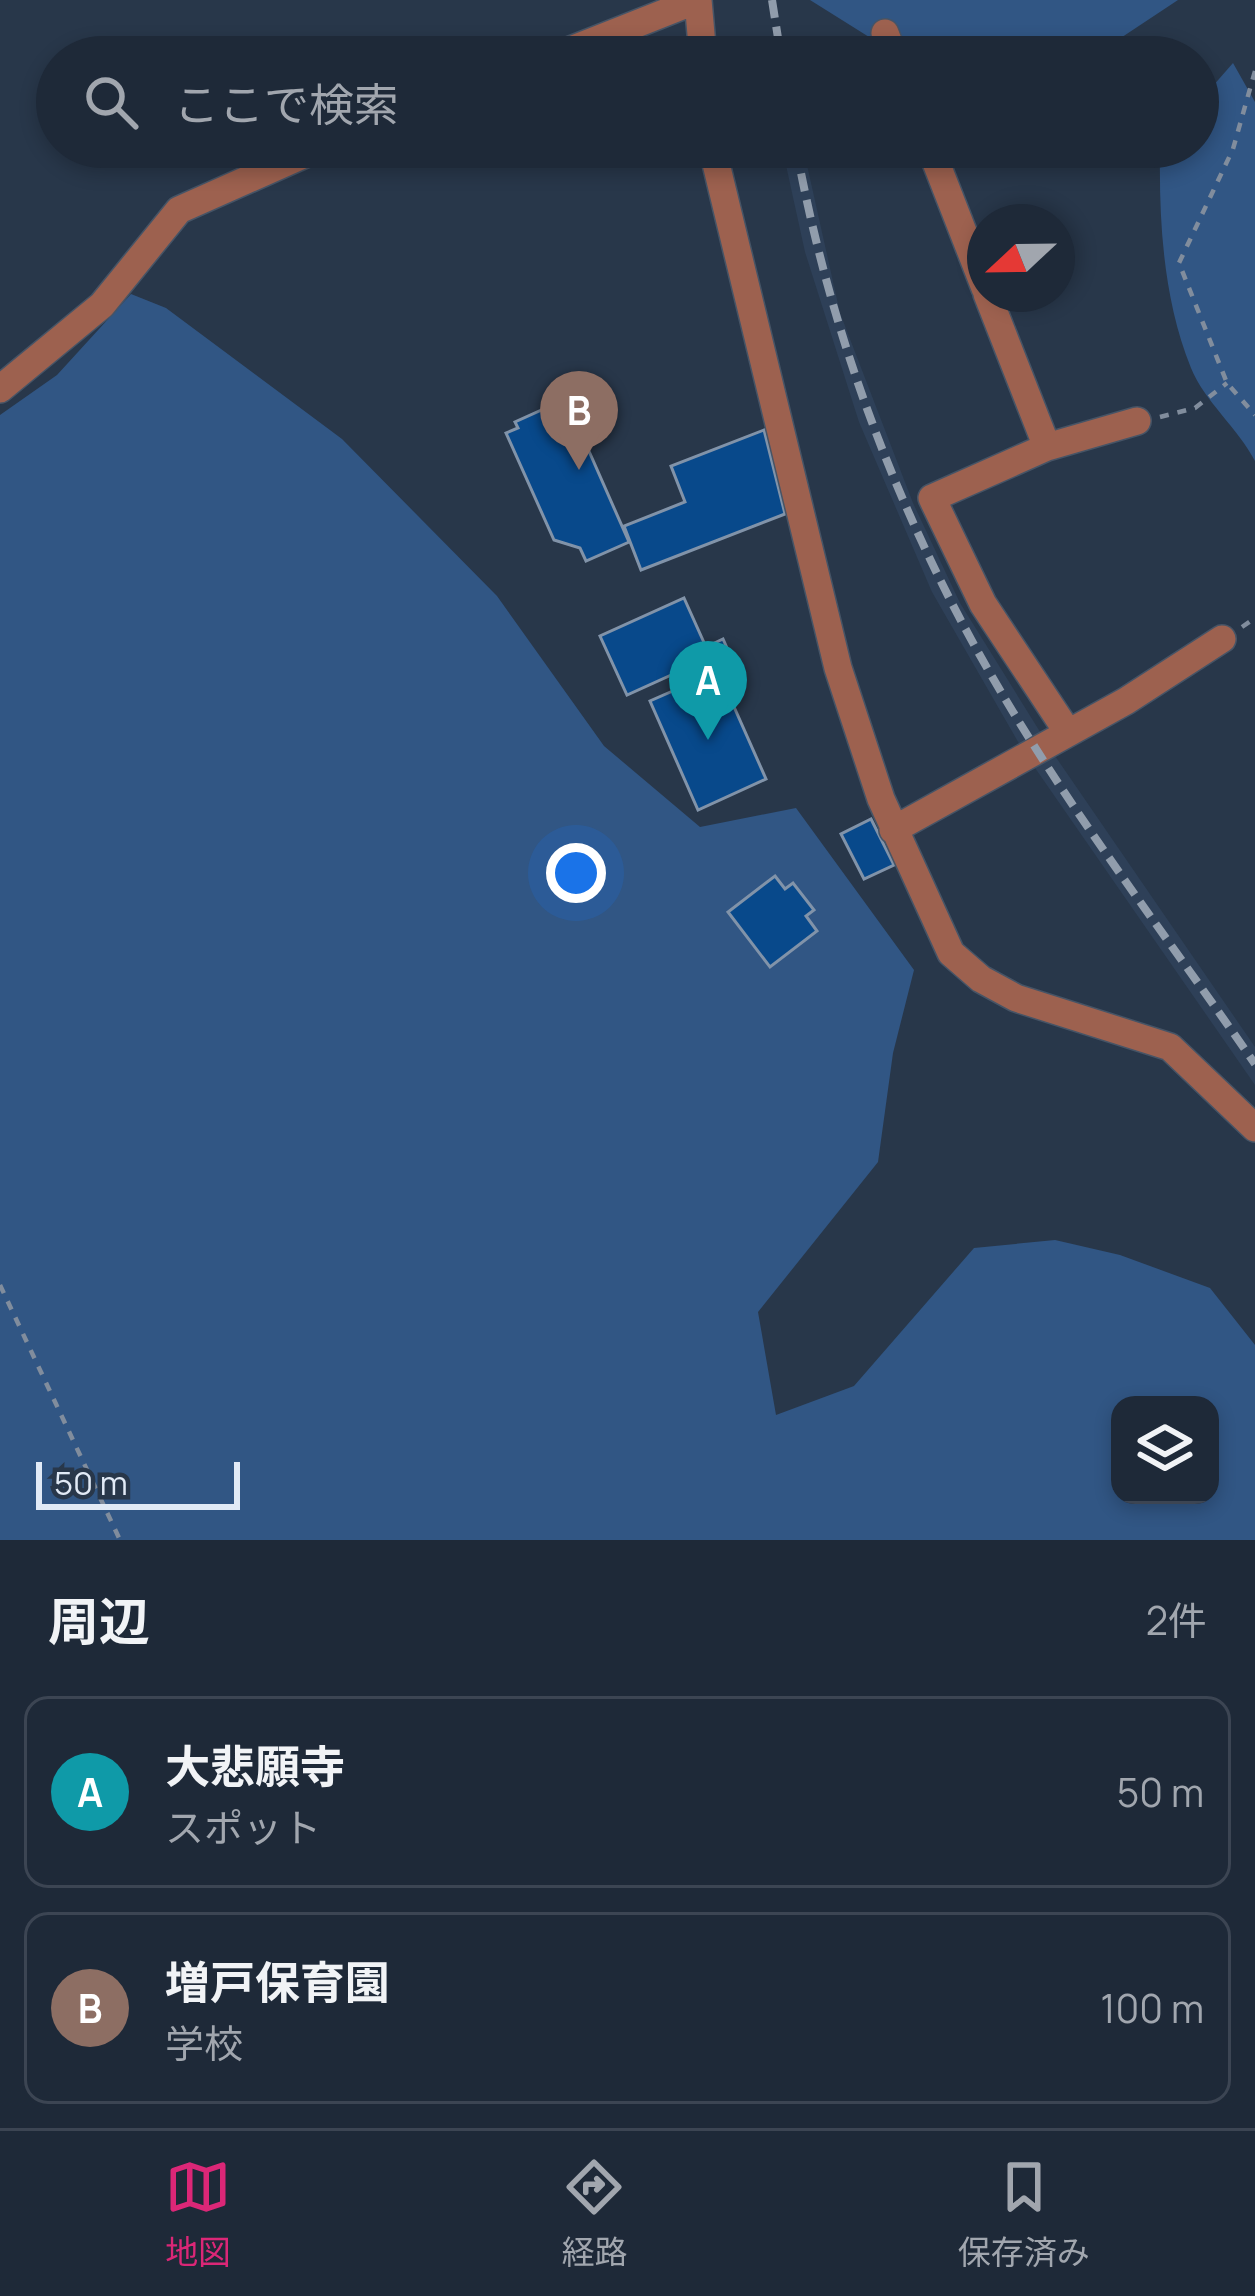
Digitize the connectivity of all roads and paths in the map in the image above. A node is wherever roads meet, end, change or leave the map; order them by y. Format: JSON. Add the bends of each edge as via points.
{"nodes":[{"id":1,"x":697,"y":0,"type":"edge"},
{"id":2,"x":606,"y":36,"type":"edge"},
{"id":3,"x":701,"y":36,"type":"edge"},
{"id":4,"x":1255,"y":70,"type":"edge"},
{"id":5,"x":274,"y":168,"type":"edge"},
{"id":6,"x":717,"y":168,"type":"edge"},
{"id":7,"x":937,"y":168,"type":"edge"},
{"id":8,"x":967,"y":243,"type":"edge"},
{"id":9,"x":994,"y":312,"type":"edge"},
{"id":10,"x":1227,"y":383,"type":"junction"},
{"id":11,"x":0,"y":389,"type":"edge"},
{"id":12,"x":1255,"y":415,"type":"edge"},
{"id":13,"x":1137,"y":421,"type":"joint"},
{"id":14,"x":1047,"y":447,"type":"junction"},
{"id":15,"x":1222,"y":639,"type":"dead end"},
{"id":16,"x":1067,"y":731,"type":"junction"},
{"id":17,"x":893,"y":830,"type":"junction"},
{"id":18,"x":1255,"y":1128,"type":"edge"},
{"id":19,"x":0,"y":1285,"type":"edge"},
{"id":20,"x":120,"y":1540,"type":"edge"}],
"edges":[{"from":1,"to":2,"type":"street"},
{"from":1,"to":3,"type":"street"},
{"from":4,"to":10,"type":"path","via":[[1232,149],[1179,262]]},
{"from":5,"to":11,"type":"street","via":[[179,210],[102,305]]},
{"from":6,"to":17,"type":"street","via":[[838,668]]},
{"from":7,"to":8,"type":"street"},
{"from":9,"to":14,"type":"street"},
{"from":10,"to":12,"type":"path"},
{"from":10,"to":13,"type":"path","via":[[1195,409]]},
{"from":13,"to":14,"type":"street"},
{"from":14,"to":16,"type":"street","via":[[932,498],[982,604]]},
{"from":15,"to":16,"type":"street"},
{"from":16,"to":17,"type":"street"},
{"from":17,"to":18,"type":"street","via":[[951,953],[970,972],[1016,998],[1170,1047]]},
{"from":19,"to":20,"type":"path"}]}
